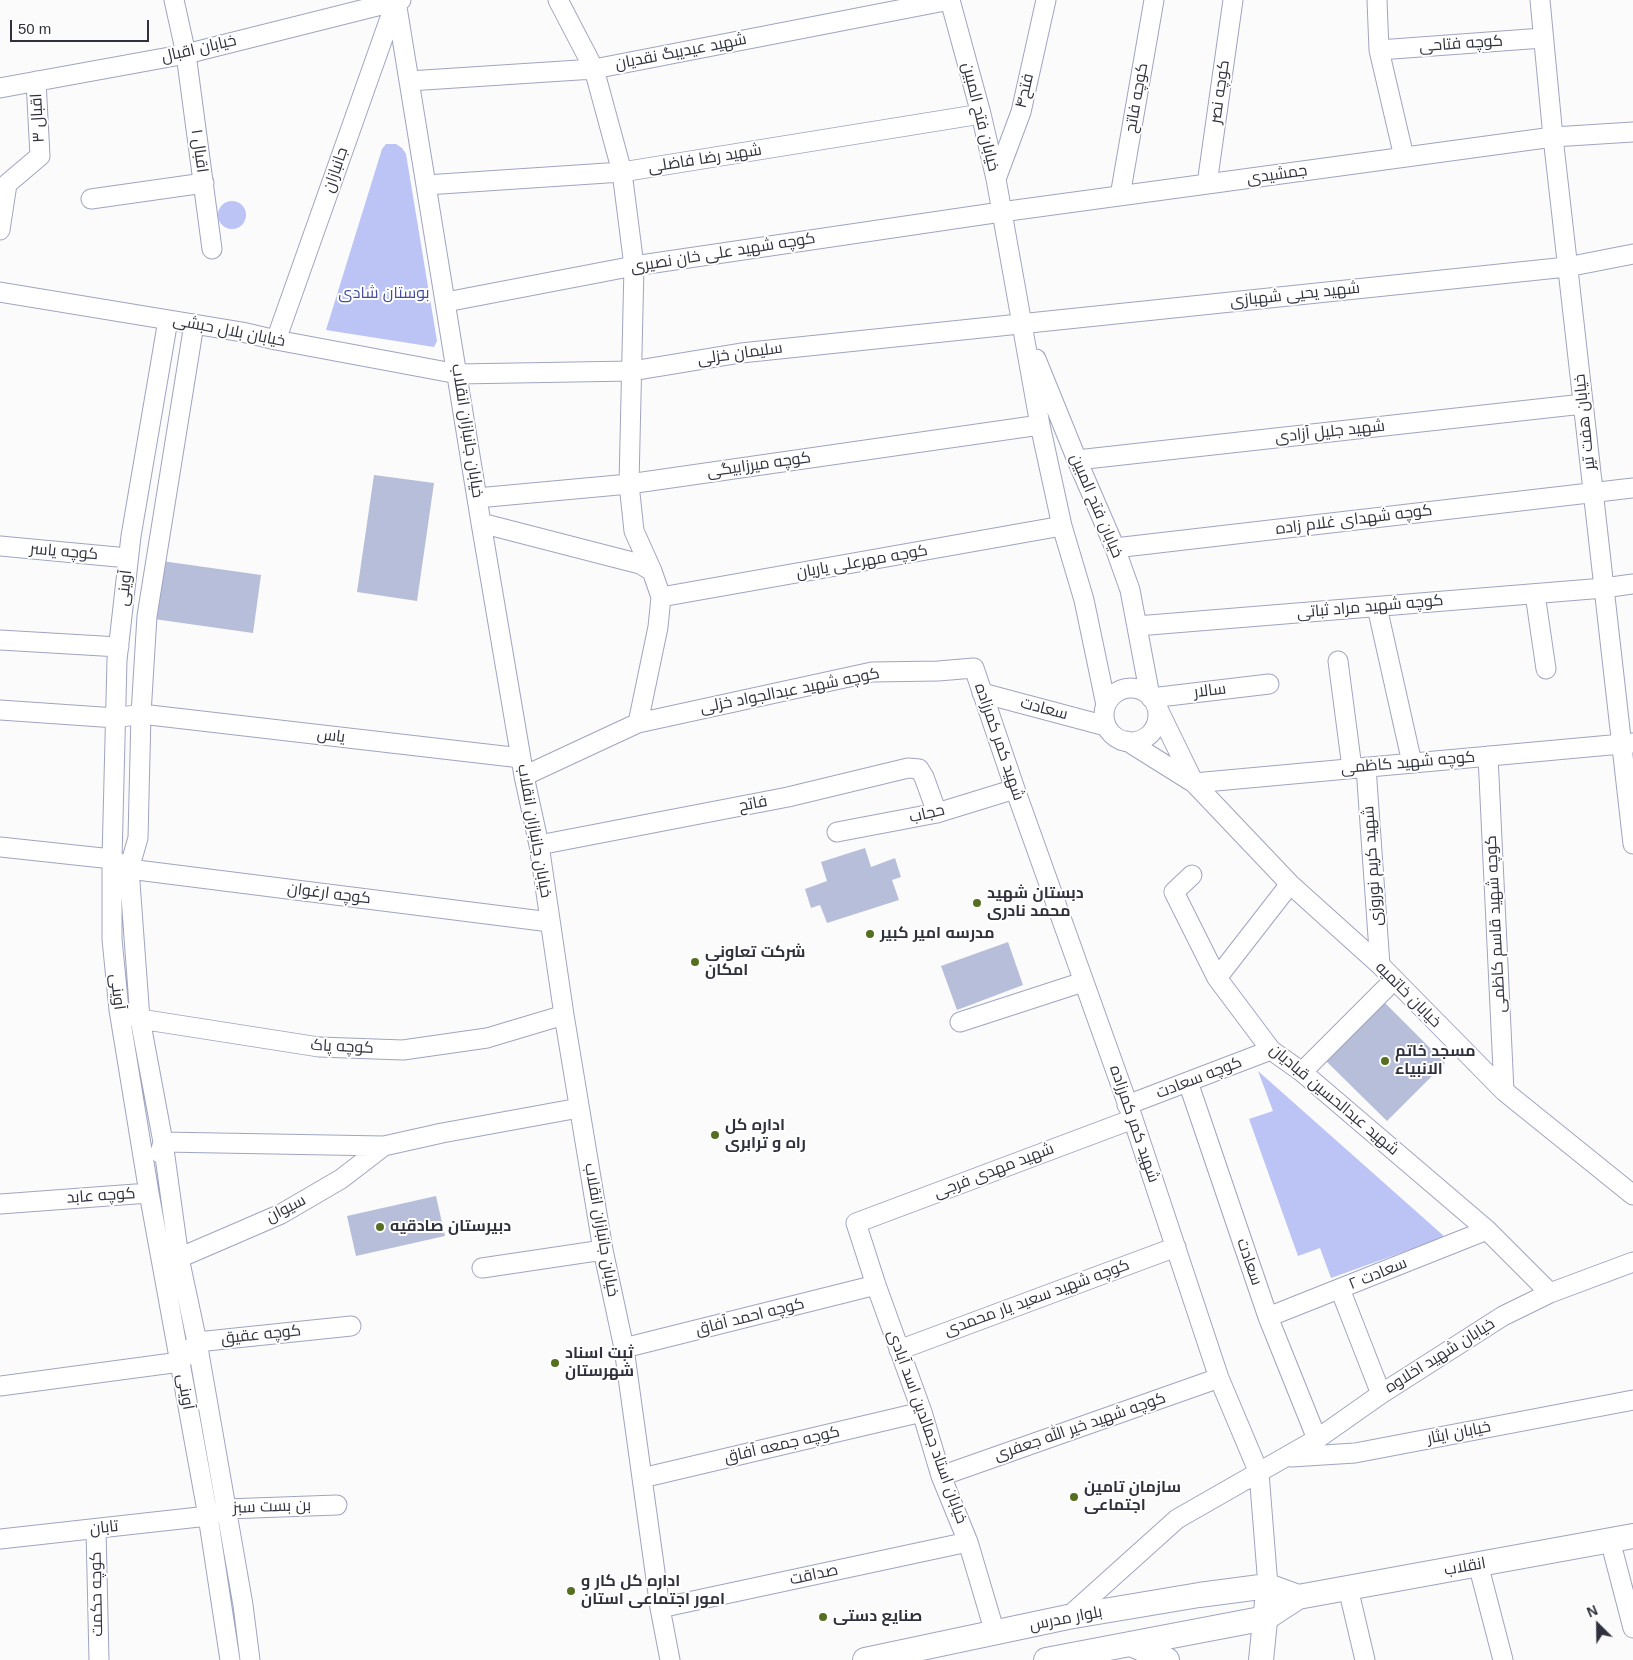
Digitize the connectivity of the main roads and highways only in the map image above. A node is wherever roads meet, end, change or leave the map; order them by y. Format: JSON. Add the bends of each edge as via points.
{"nodes":[{"id":1,"x":1633,"y":1536,"type":"edge"},
{"id":2,"x":1268,"y":1586,"type":"junction"},
{"id":3,"x":1298,"y":1597,"type":"junction"},
{"id":4,"x":1266,"y":1618,"type":"junction"},
{"id":5,"x":1131,"y":1644,"type":"junction"},
{"id":6,"x":865,"y":1660,"type":"edge"},
{"id":7,"x":1046,"y":1660,"type":"edge"},
{"id":8,"x":1166,"y":1660,"type":"edge"},
{"id":9,"x":1261,"y":1660,"type":"edge"}],
"edges":[{"from":1,"to":3,"type":"main road","name":"انقلاب"},
{"from":2,"to":3,"type":"main road"},
{"from":2,"to":4,"type":"main road"},
{"from":2,"to":6,"type":"main road","name":"بلوار مدرس","via":[[1068,1617]]},
{"from":3,"to":4,"type":"main road","name":"انقلاب"},
{"from":4,"to":5,"type":"main road"},
{"from":4,"to":9,"type":"main road"},
{"from":5,"to":7,"type":"main road"},
{"from":5,"to":8,"type":"main road"}]}
